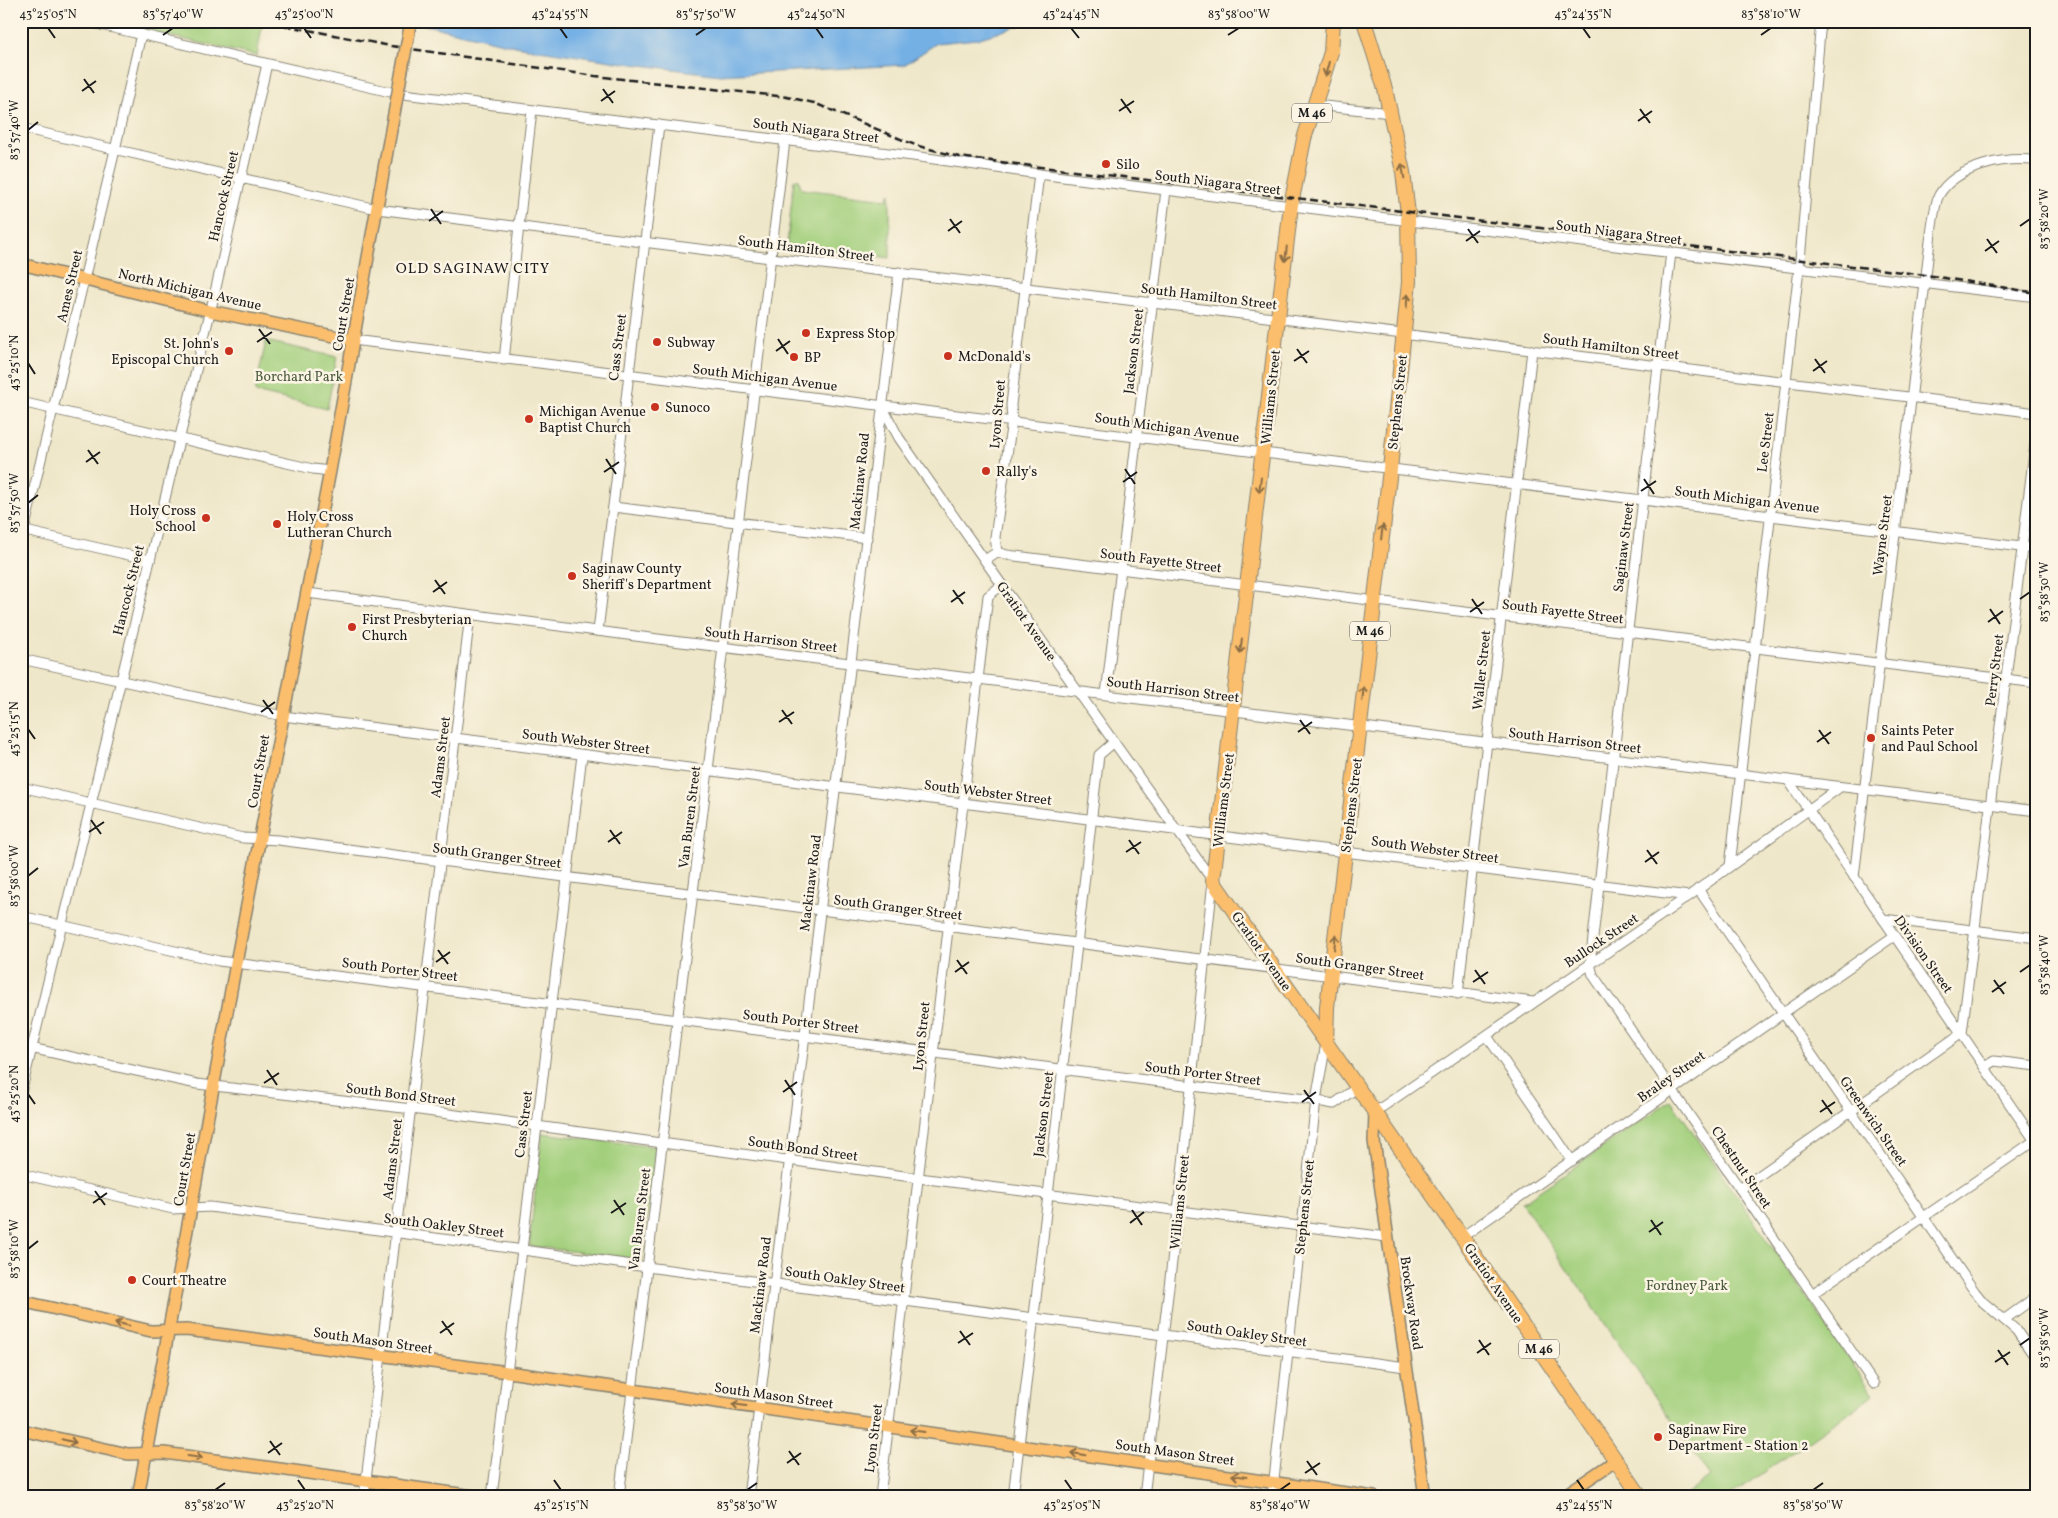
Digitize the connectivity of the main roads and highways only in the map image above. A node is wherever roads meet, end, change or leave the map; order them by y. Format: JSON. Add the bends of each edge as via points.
{"nodes":[{"id":1,"x":411,"y":21,"type":"edge"},
{"id":2,"x":1333,"y":21,"type":"edge"},
{"id":3,"x":1364,"y":21,"type":"edge"},
{"id":4,"x":21,"y":264,"type":"edge"},
{"id":5,"x":353,"y":340,"type":"junction"},
{"id":6,"x":1213,"y":881,"type":"joint"},
{"id":7,"x":1326,"y":1043,"type":"junction"},
{"id":8,"x":1375,"y":1112,"type":"junction"},
{"id":9,"x":21,"y":1301,"type":"edge"},
{"id":10,"x":170,"y":1331,"type":"junction"},
{"id":11,"x":21,"y":1430,"type":"edge"},
{"id":12,"x":146,"y":1454,"type":"junction"},
{"id":13,"x":1615,"y":1461,"type":"junction"},
{"id":14,"x":138,"y":1497,"type":"edge"},
{"id":15,"x":481,"y":1497,"type":"edge"},
{"id":16,"x":1374,"y":1497,"type":"edge"},
{"id":17,"x":1424,"y":1497,"type":"edge"},
{"id":18,"x":1562,"y":1497,"type":"edge"},
{"id":19,"x":1640,"y":1497,"type":"edge"}],
"edges":[{"from":1,"to":5,"type":"main road","name":"Court Street","bridge":true},
{"from":2,"to":6,"type":"highway","name":"Williams Street","number":"M 46","one_way":true,"via":[[1331,52],[1304,139],[1291,205]]},
{"from":7,"to":3,"type":"highway","name":"Stephens Street","number":"M 46","one_way":true,"via":[[1409,273],[1403,172],[1391,113]]},
{"from":4,"to":5,"type":"main road","name":"North Michigan Avenue","via":[[210,311]]},
{"from":5,"to":10,"type":"main road","name":"Court Street"},
{"from":6,"to":7,"type":"highway","name":"Gratiot Avenue"},
{"from":7,"to":8,"type":"highway","name":"Gratiot Avenue","number":"M 46"},
{"from":8,"to":13,"type":"highway","name":"Gratiot Avenue","number":"M 46"},
{"from":8,"to":17,"type":"main road","name":"Brockway Road","via":[[1374,1141]]},
{"from":10,"to":9,"type":"main road","name":"South Mason Street","one_way":true,"via":[[151,1331]]},
{"from":10,"to":12,"type":"main road","name":"Court Street"},
{"from":16,"to":10,"type":"main road","name":"South Mason Street","one_way":true,"via":[[508,1372],[232,1336]]},
{"from":11,"to":12,"type":"main road","one_way":true,"via":[[128,1454]]},
{"from":12,"to":14,"type":"main road","name":"Court Street"},
{"from":12,"to":15,"type":"main road","one_way":true,"via":[[164,1453]]},
{"from":13,"to":18,"type":"main road"},
{"from":13,"to":19,"type":"highway","name":"Gratiot Avenue","number":"M 46"}]}
